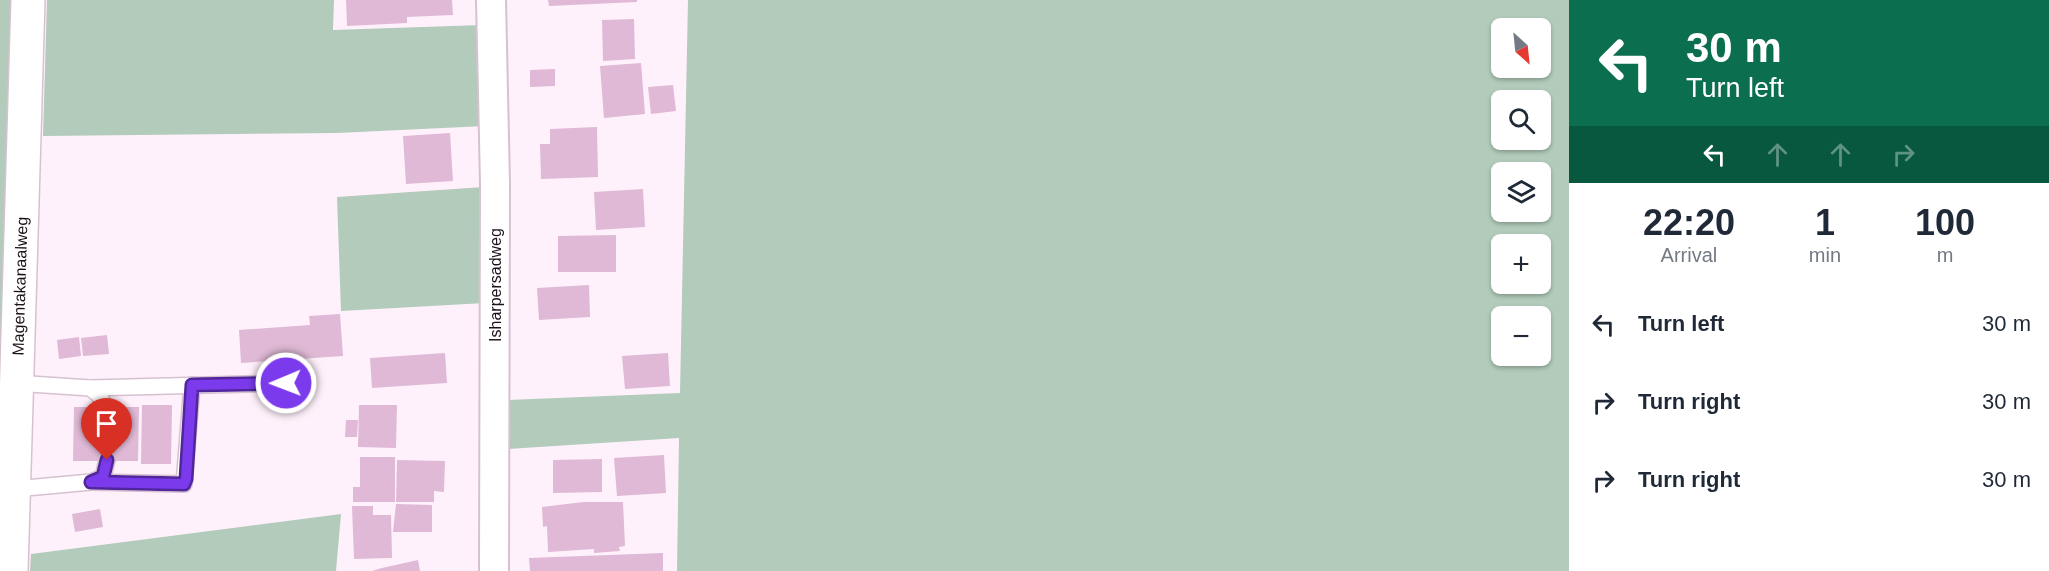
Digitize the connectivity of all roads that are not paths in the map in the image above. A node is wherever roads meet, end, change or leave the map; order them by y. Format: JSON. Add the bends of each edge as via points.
{"nodes":[{"id":1,"x":28,"y":0,"type":"edge"},
{"id":2,"x":491,"y":0,"type":"edge"},
{"id":3,"x":15,"y":383,"type":"junction"},
{"id":4,"x":286,"y":383,"type":"dead end"},
{"id":5,"x":192,"y":385,"type":"junction"},
{"id":6,"x":90,"y":387,"type":"junction"},
{"id":7,"x":105,"y":407,"type":"dead end"},
{"id":8,"x":107,"y":460,"type":"dead end"},
{"id":9,"x":91,"y":482,"type":"junction"},
{"id":10,"x":15,"y":489,"type":"junction"},
{"id":11,"x":11,"y":571,"type":"edge"},
{"id":12,"x":494,"y":571,"type":"edge"}],
"edges":[{"from":1,"to":3,"type":"street","name":"Magentakanaalweg"},
{"from":2,"to":12,"type":"street","name":"Isharpersadweg","via":[[495,184]]},
{"from":3,"to":6,"type":"lane"},
{"from":3,"to":10,"type":"street","name":"Magentakanaalweg"},
{"from":4,"to":5,"type":"lane"},
{"from":5,"to":6,"type":"lane"},
{"from":5,"to":9,"type":"lane","via":[[184,484]]},
{"from":6,"to":7,"type":"lane"},
{"from":8,"to":9,"type":"lane","via":[[103,477]]},
{"from":9,"to":10,"type":"lane"},
{"from":10,"to":11,"type":"street","name":"Magentakanaalweg"}]}
